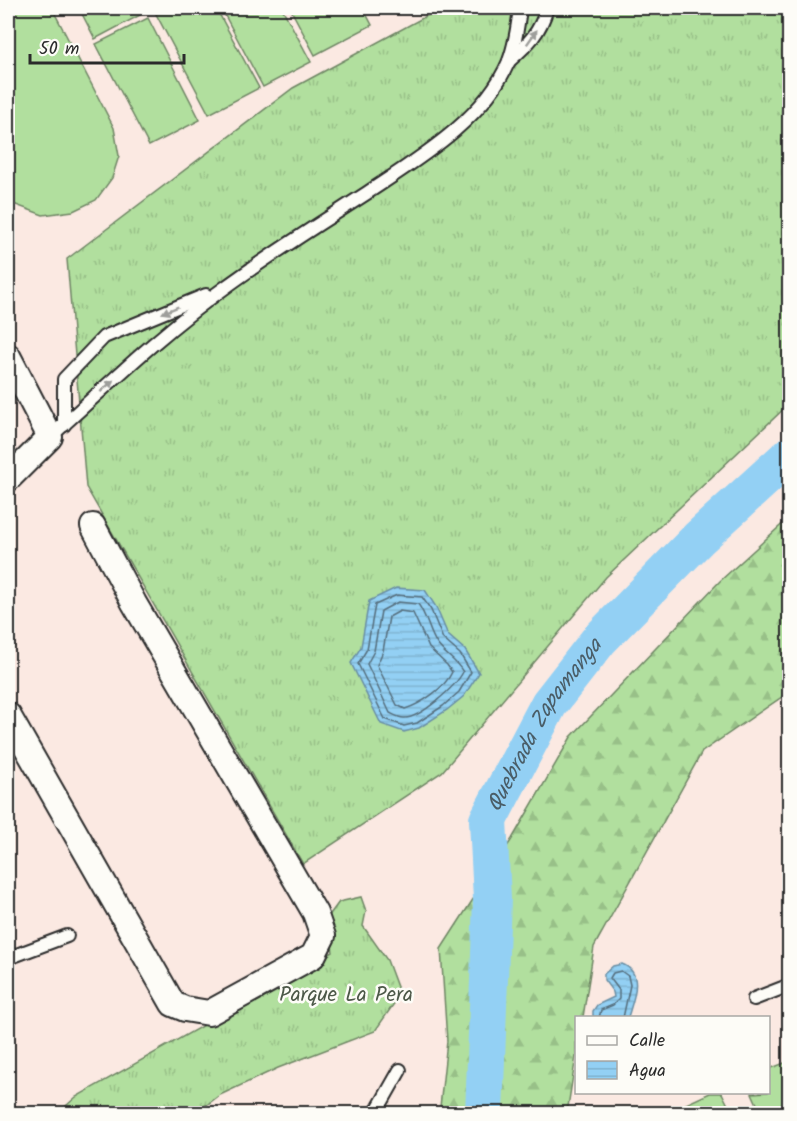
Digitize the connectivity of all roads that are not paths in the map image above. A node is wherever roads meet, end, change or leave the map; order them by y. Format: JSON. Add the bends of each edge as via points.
{"nodes":[{"id":1,"x":520,"y":8,"type":"edge"},
{"id":2,"x":547,"y":8,"type":"edge"},
{"id":3,"x":509,"y":61,"type":"junction"},
{"id":4,"x":224,"y":288,"type":"junction"},
{"id":5,"x":8,"y":356,"type":"edge"},
{"id":6,"x":57,"y":431,"type":"junction"},
{"id":7,"x":8,"y":479,"type":"edge"},
{"id":8,"x":93,"y":526,"type":"dead end"},
{"id":9,"x":8,"y":715,"type":"edge"},
{"id":10,"x":67,"y":936,"type":"dead end"},
{"id":11,"x":8,"y":956,"type":"edge"},
{"id":12,"x":789,"y":985,"type":"edge"},
{"id":13,"x":754,"y":999,"type":"dead end"},
{"id":14,"x":400,"y":1070,"type":"dead end"},
{"id":15,"x":375,"y":1113,"type":"edge"}],
"edges":[{"from":1,"to":3,"type":"lane"},
{"from":3,"to":2,"type":"lane","one_way":true,"via":[[531,42]]},
{"from":3,"to":4,"type":"lane","via":[[470,117],[425,154]]},
{"from":6,"to":4,"type":"lane","one_way":true,"via":[[176,323]]},
{"from":4,"to":6,"type":"lane","one_way":true,"via":[[104,337],[64,379]]},
{"from":5,"to":6,"type":"street"},
{"from":6,"to":7,"type":"street"},
{"from":8,"to":9,"type":"street","via":[[315,913],[323,936],[313,956],[209,1013],[173,1004]]},
{"from":10,"to":11,"type":"lane"},
{"from":12,"to":13,"type":"lane"},
{"from":14,"to":15,"type":"lane"}]}
